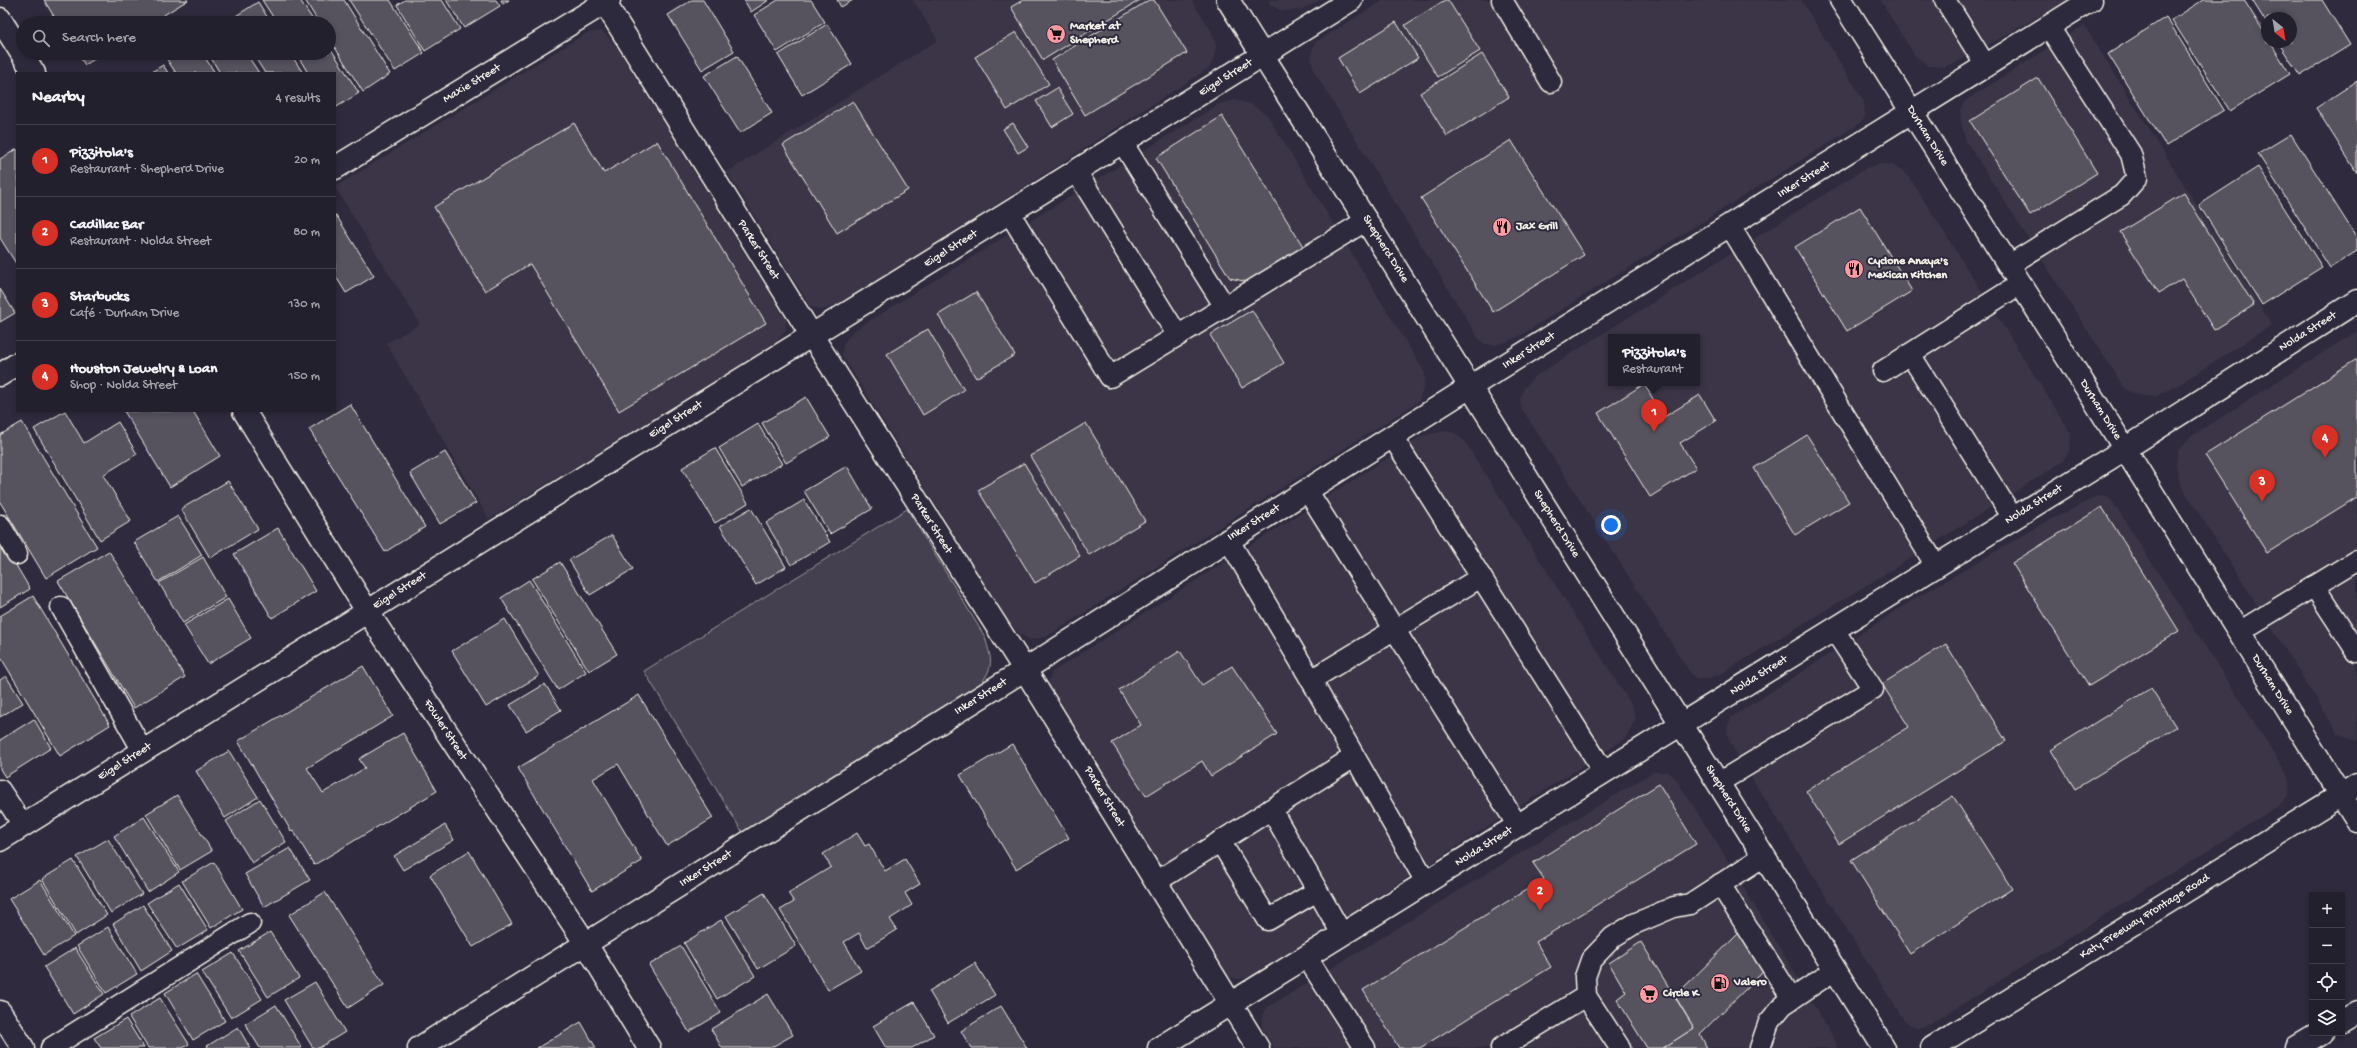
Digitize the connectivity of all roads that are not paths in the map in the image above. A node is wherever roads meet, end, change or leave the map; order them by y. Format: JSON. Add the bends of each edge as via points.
{"nodes":[{"id":1,"x":1228,"y":0,"type":"edge"},
{"id":2,"x":1351,"y":0,"type":"edge"},
{"id":3,"x":1502,"y":0,"type":"edge"},
{"id":4,"x":1841,"y":0,"type":"edge"},
{"id":5,"x":1945,"y":0,"type":"edge"},
{"id":6,"x":2091,"y":0,"type":"edge"},
{"id":7,"x":605,"y":1,"type":"edge"},
{"id":8,"x":0,"y":19,"type":"edge"},
{"id":9,"x":2048,"y":26,"type":"junction"},
{"id":10,"x":16,"y":44,"type":"edge"},
{"id":11,"x":1262,"y":54,"type":"junction"},
{"id":12,"x":26,"y":60,"type":"edge"},
{"id":13,"x":1986,"y":66,"type":"junction"},
{"id":14,"x":33,"y":72,"type":"edge"},
{"id":15,"x":1551,"y":82,"type":"dead end"},
{"id":16,"x":1912,"y":113,"type":"junction"},
{"id":17,"x":1122,"y":142,"type":"junction"},
{"id":18,"x":336,"y":167,"type":"edge"},
{"id":19,"x":1076,"y":171,"type":"junction"},
{"id":20,"x":1009,"y":212,"type":"junction"},
{"id":21,"x":1367,"y":220,"type":"junction"},
{"id":22,"x":1730,"y":226,"type":"junction"},
{"id":23,"x":2009,"y":265,"type":"junction"},
{"id":24,"x":2020,"y":284,"type":"junction"},
{"id":25,"x":2357,"y":301,"type":"edge"},
{"id":26,"x":1225,"y":307,"type":"junction"},
{"id":27,"x":812,"y":336,"type":"junction"},
{"id":28,"x":1178,"y":336,"type":"junction"},
{"id":29,"x":1910,"y":354,"type":"junction"},
{"id":30,"x":16,"y":365,"type":"edge"},
{"id":31,"x":1883,"y":372,"type":"dead end"},
{"id":32,"x":0,"y":375,"type":"edge"},
{"id":33,"x":1470,"y":386,"type":"junction"},
{"id":34,"x":245,"y":412,"type":"edge"},
{"id":35,"x":1392,"y":436,"type":"junction"},
{"id":36,"x":2125,"y":449,"type":"junction"},
{"id":37,"x":1307,"y":490,"type":"junction"},
{"id":38,"x":2013,"y":518,"type":"junction"},
{"id":39,"x":0,"y":525,"type":"edge"},
{"id":40,"x":1228,"y":539,"type":"junction"},
{"id":41,"x":17,"y":554,"type":"dead end"},
{"id":42,"x":2357,"y":560,"type":"edge"},
{"id":43,"x":1936,"y":566,"type":"junction"},
{"id":44,"x":1481,"y":578,"type":"junction"},
{"id":45,"x":2314,"y":586,"type":"junction"},
{"id":46,"x":61,"y":608,"type":"dead end"},
{"id":47,"x":367,"y":611,"type":"junction"},
{"id":48,"x":1395,"y":629,"type":"junction"},
{"id":49,"x":1834,"y":630,"type":"junction"},
{"id":50,"x":2239,"y":632,"type":"junction"},
{"id":51,"x":2357,"y":652,"type":"edge"},
{"id":52,"x":1024,"y":670,"type":"junction"},
{"id":53,"x":1311,"y":680,"type":"junction"},
{"id":54,"x":1682,"y":724,"type":"junction"},
{"id":55,"x":144,"y":750,"type":"junction"},
{"id":56,"x":1354,"y":757,"type":"junction"},
{"id":57,"x":1604,"y":772,"type":"junction"},
{"id":58,"x":1718,"y":783,"type":"junction"},
{"id":59,"x":0,"y":790,"type":"edge"},
{"id":60,"x":2349,"y":790,"type":"edge"},
{"id":61,"x":1271,"y":809,"type":"junction"},
{"id":62,"x":2357,"y":821,"type":"edge"},
{"id":63,"x":23,"y":826,"type":"junction"},
{"id":64,"x":1518,"y":826,"type":"junction"},
{"id":65,"x":0,"y":840,"type":"edge"},
{"id":66,"x":1220,"y":841,"type":"junction"},
{"id":67,"x":1764,"y":856,"type":"junction"},
{"id":68,"x":1156,"y":882,"type":"junction"},
{"id":69,"x":1426,"y":882,"type":"junction"},
{"id":70,"x":1720,"y":884,"type":"junction"},
{"id":71,"x":1317,"y":890,"type":"junction"},
{"id":72,"x":250,"y":923,"type":"dead end"},
{"id":73,"x":1342,"y":934,"type":"junction"},
{"id":74,"x":586,"y":944,"type":"junction"},
{"id":75,"x":1306,"y":956,"type":"junction"},
{"id":76,"x":1835,"y":970,"type":"junction"},
{"id":77,"x":1586,"y":996,"type":"junction"},
{"id":78,"x":1792,"y":999,"type":"junction"},
{"id":79,"x":1232,"y":1003,"type":"junction"},
{"id":80,"x":2357,"y":1012,"type":"edge"},
{"id":81,"x":1,"y":1016,"type":"edge"},
{"id":82,"x":2345,"y":1019,"type":"edge"},
{"id":83,"x":2317,"y":1036,"type":"edge"},
{"id":84,"x":23,"y":1048,"type":"edge"},
{"id":85,"x":51,"y":1048,"type":"edge"},
{"id":86,"x":418,"y":1048,"type":"edge"},
{"id":87,"x":648,"y":1048,"type":"edge"},
{"id":88,"x":1159,"y":1048,"type":"edge"},
{"id":89,"x":1258,"y":1048,"type":"edge"},
{"id":90,"x":1365,"y":1048,"type":"edge"},
{"id":91,"x":1503,"y":1048,"type":"edge"},
{"id":92,"x":1620,"y":1048,"type":"edge"},
{"id":93,"x":1760,"y":1048,"type":"edge"},
{"id":94,"x":1884,"y":1048,"type":"edge"},
{"id":95,"x":1932,"y":1048,"type":"edge"},
{"id":96,"x":2297,"y":1048,"type":"edge"}],
"edges":[{"from":1,"to":11,"type":"main road","name":"Shepherd Drive"},
{"from":2,"to":11,"type":"main road","name":"Eigel Street"},
{"from":3,"to":15,"type":"lane"},
{"from":4,"to":16,"type":"main road","name":"Durham Drive"},
{"from":5,"to":13,"type":"lane"},
{"from":6,"to":9,"type":"main road","name":"Inker Street"},
{"from":7,"to":18,"type":"main road","name":"Maxie Street"},
{"from":7,"to":27,"type":"main road","name":"Parker Street"},
{"from":8,"to":10,"type":"main road"},
{"from":9,"to":13,"type":"main road","name":"Inker Street"},
{"from":9,"to":23,"type":"lane","via":[[2131,154],[2137,178],[2122,195]]},
{"from":11,"to":17,"type":"main road","name":"Eigel Street"},
{"from":11,"to":21,"type":"main road","name":"Shepherd Drive"},
{"from":12,"to":14,"type":"main road"},
{"from":13,"to":16,"type":"main road","name":"Inker Street"},
{"from":16,"to":22,"type":"main road","name":"Inker Street"},
{"from":16,"to":23,"type":"main road","name":"Durham Drive"},
{"from":17,"to":19,"type":"main road","name":"Eigel Street"},
{"from":17,"to":26,"type":"lane"},
{"from":19,"to":20,"type":"main road","name":"Eigel Street"},
{"from":19,"to":28,"type":"lane"},
{"from":20,"to":27,"type":"main road","name":"Eigel Street"},
{"from":20,"to":28,"type":"lane","via":[[1110,377]]},
{"from":21,"to":26,"type":"lane"},
{"from":21,"to":33,"type":"main road","name":"Shepherd Drive"},
{"from":22,"to":33,"type":"main road","name":"Inker Street"},
{"from":22,"to":43,"type":"lane"},
{"from":23,"to":24,"type":"main road","name":"Durham Drive"},
{"from":24,"to":29,"type":"lane"},
{"from":24,"to":36,"type":"main road","name":"Durham Drive"},
{"from":25,"to":36,"type":"main road","name":"Nolda Street"},
{"from":26,"to":28,"type":"lane"},
{"from":27,"to":47,"type":"main road","name":"Eigel Street"},
{"from":27,"to":52,"type":"main road","name":"Parker Street"},
{"from":29,"to":31,"type":"lane"},
{"from":29,"to":38,"type":"lane"},
{"from":30,"to":32,"type":"main road"},
{"from":33,"to":35,"type":"main road","name":"Inker Street"},
{"from":33,"to":54,"type":"main road","name":"Shepherd Drive"},
{"from":34,"to":47,"type":"main road","name":"Fowler Street"},
{"from":35,"to":37,"type":"main road","name":"Inker Street"},
{"from":35,"to":44,"type":"lane"},
{"from":36,"to":38,"type":"main road","name":"Nolda Street"},
{"from":36,"to":50,"type":"main road","name":"Durham Drive"},
{"from":37,"to":40,"type":"main road","name":"Inker Street"},
{"from":37,"to":48,"type":"lane"},
{"from":38,"to":43,"type":"main road","name":"Nolda Street"},
{"from":39,"to":41,"type":"lane"},
{"from":40,"to":52,"type":"main road","name":"Inker Street"},
{"from":40,"to":53,"type":"lane"},
{"from":42,"to":45,"type":"lane"},
{"from":43,"to":49,"type":"main road","name":"Nolda Street"},
{"from":44,"to":48,"type":"lane"},
{"from":44,"to":57,"type":"lane"},
{"from":45,"to":50,"type":"lane"},
{"from":45,"to":51,"type":"lane"},
{"from":46,"to":55,"type":"lane"},
{"from":47,"to":55,"type":"main road","name":"Eigel Street"},
{"from":47,"to":74,"type":"main road","name":"Fowler Street"},
{"from":48,"to":53,"type":"lane"},
{"from":48,"to":64,"type":"lane"},
{"from":49,"to":54,"type":"main road","name":"Nolda Street"},
{"from":49,"to":58,"type":"lane","via":[[1873,689]]},
{"from":50,"to":60,"type":"main road","name":"Durham Drive"},
{"from":52,"to":68,"type":"main road","name":"Parker Street"},
{"from":52,"to":74,"type":"main road","name":"Inker Street"},
{"from":53,"to":56,"type":"lane"},
{"from":54,"to":57,"type":"main road","name":"Nolda Street"},
{"from":54,"to":58,"type":"main road","name":"Shepherd Drive"},
{"from":55,"to":63,"type":"main road","name":"Eigel Street"},
{"from":56,"to":61,"type":"lane"},
{"from":56,"to":69,"type":"lane"},
{"from":57,"to":64,"type":"main road","name":"Nolda Street"},
{"from":58,"to":67,"type":"main road","name":"Shepherd Drive"},
{"from":59,"to":63,"type":"lane"},
{"from":60,"to":62,"type":"main road","name":"Durham Drive"},
{"from":60,"to":95,"type":"main road","name":"Katy Freeway Frontage Road"},
{"from":61,"to":66,"type":"lane"},
{"from":61,"to":71,"type":"lane"},
{"from":63,"to":65,"type":"main road","name":"Eigel Street"},
{"from":64,"to":69,"type":"main road","name":"Nolda Street"},
{"from":66,"to":68,"type":"lane"},
{"from":66,"to":71,"type":"lane","via":[[1268,920]]},
{"from":67,"to":70,"type":"lane"},
{"from":67,"to":76,"type":"main road","name":"Shepherd Drive"},
{"from":68,"to":79,"type":"main road","name":"Parker Street"},
{"from":69,"to":73,"type":"main road","name":"Nolda Street"},
{"from":70,"to":77,"type":"lane","via":[[1690,904],[1656,914],[1613,937],[1591,960],[1585,977]]},
{"from":70,"to":78,"type":"lane"},
{"from":71,"to":73,"type":"lane"},
{"from":72,"to":85,"type":"lane"},
{"from":73,"to":75,"type":"main road","name":"Nolda Street"},
{"from":74,"to":86,"type":"main road","name":"Inker Street"},
{"from":74,"to":87,"type":"main road","name":"Fowler Street"},
{"from":75,"to":79,"type":"main road","name":"Nolda Street"},
{"from":75,"to":90,"type":"lane"},
{"from":76,"to":78,"type":"lane"},
{"from":76,"to":94,"type":"main road","name":"Shepherd Drive"},
{"from":77,"to":91,"type":"lane"},
{"from":77,"to":92,"type":"lane"},
{"from":78,"to":93,"type":"lane","via":[[1783,1004],[1769,1022]]},
{"from":79,"to":88,"type":"main road","name":"Nolda Street"},
{"from":79,"to":89,"type":"main road","name":"Parker Street"},
{"from":80,"to":82,"type":"main road"},
{"from":81,"to":84,"type":"main road"},
{"from":83,"to":96,"type":"main road"}]}
